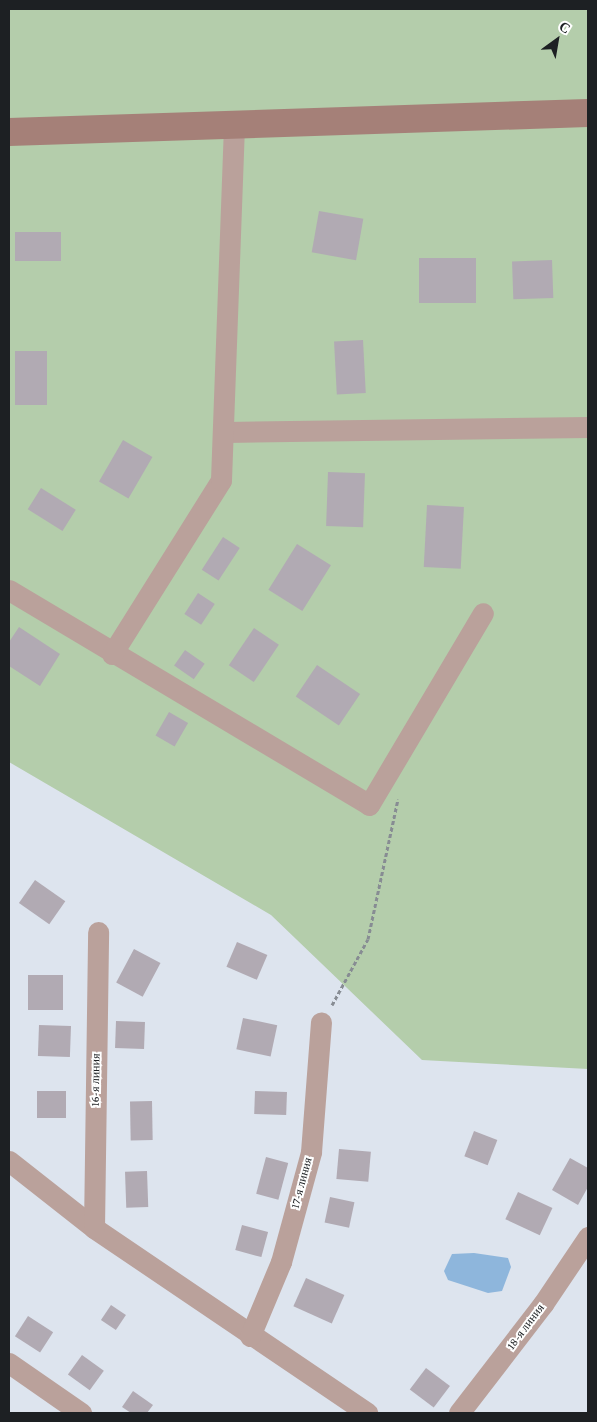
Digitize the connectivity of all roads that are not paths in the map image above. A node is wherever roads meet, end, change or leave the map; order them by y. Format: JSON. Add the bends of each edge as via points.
{"nodes":[{"id":1,"x":588,"y":113,"type":"edge"},
{"id":2,"x":234,"y":124,"type":"junction"},
{"id":3,"x":9,"y":132,"type":"edge"},
{"id":4,"x":588,"y":427,"type":"edge"},
{"id":5,"x":226,"y":432,"type":"junction"},
{"id":6,"x":9,"y":590,"type":"edge"},
{"id":7,"x":483,"y":613,"type":"dead end"},
{"id":8,"x":112,"y":654,"type":"junction"},
{"id":9,"x":98,"y":932,"type":"dead end"},
{"id":10,"x":321,"y":1022,"type":"road end"},
{"id":11,"x":9,"y":1161,"type":"edge"},
{"id":12,"x":94,"y":1228,"type":"junction"},
{"id":13,"x":588,"y":1237,"type":"edge"},
{"id":14,"x":250,"y":1336,"type":"junction"},
{"id":15,"x":9,"y":1363,"type":"edge"},
{"id":16,"x":81,"y":1413,"type":"edge"},
{"id":17,"x":367,"y":1413,"type":"edge"},
{"id":18,"x":459,"y":1413,"type":"edge"}],
"edges":[{"from":1,"to":2,"type":"street"},
{"from":2,"to":3,"type":"street"},
{"from":2,"to":5,"type":"street"},
{"from":4,"to":5,"type":"street"},
{"from":5,"to":8,"type":"street","via":[[221,480]]},
{"from":6,"to":8,"type":"street"},
{"from":7,"to":8,"type":"street","via":[[369,805]]},
{"from":9,"to":12,"type":"street","name":"16-я линия"},
{"from":10,"to":14,"type":"street","name":"17-я линия","via":[[311,1152],[281,1262]]},
{"from":11,"to":12,"type":"street"},
{"from":12,"to":14,"type":"street"},
{"from":13,"to":18,"type":"street","name":"18-я линия","via":[[543,1304]]},
{"from":14,"to":17,"type":"street"},
{"from":15,"to":16,"type":"street"}]}
